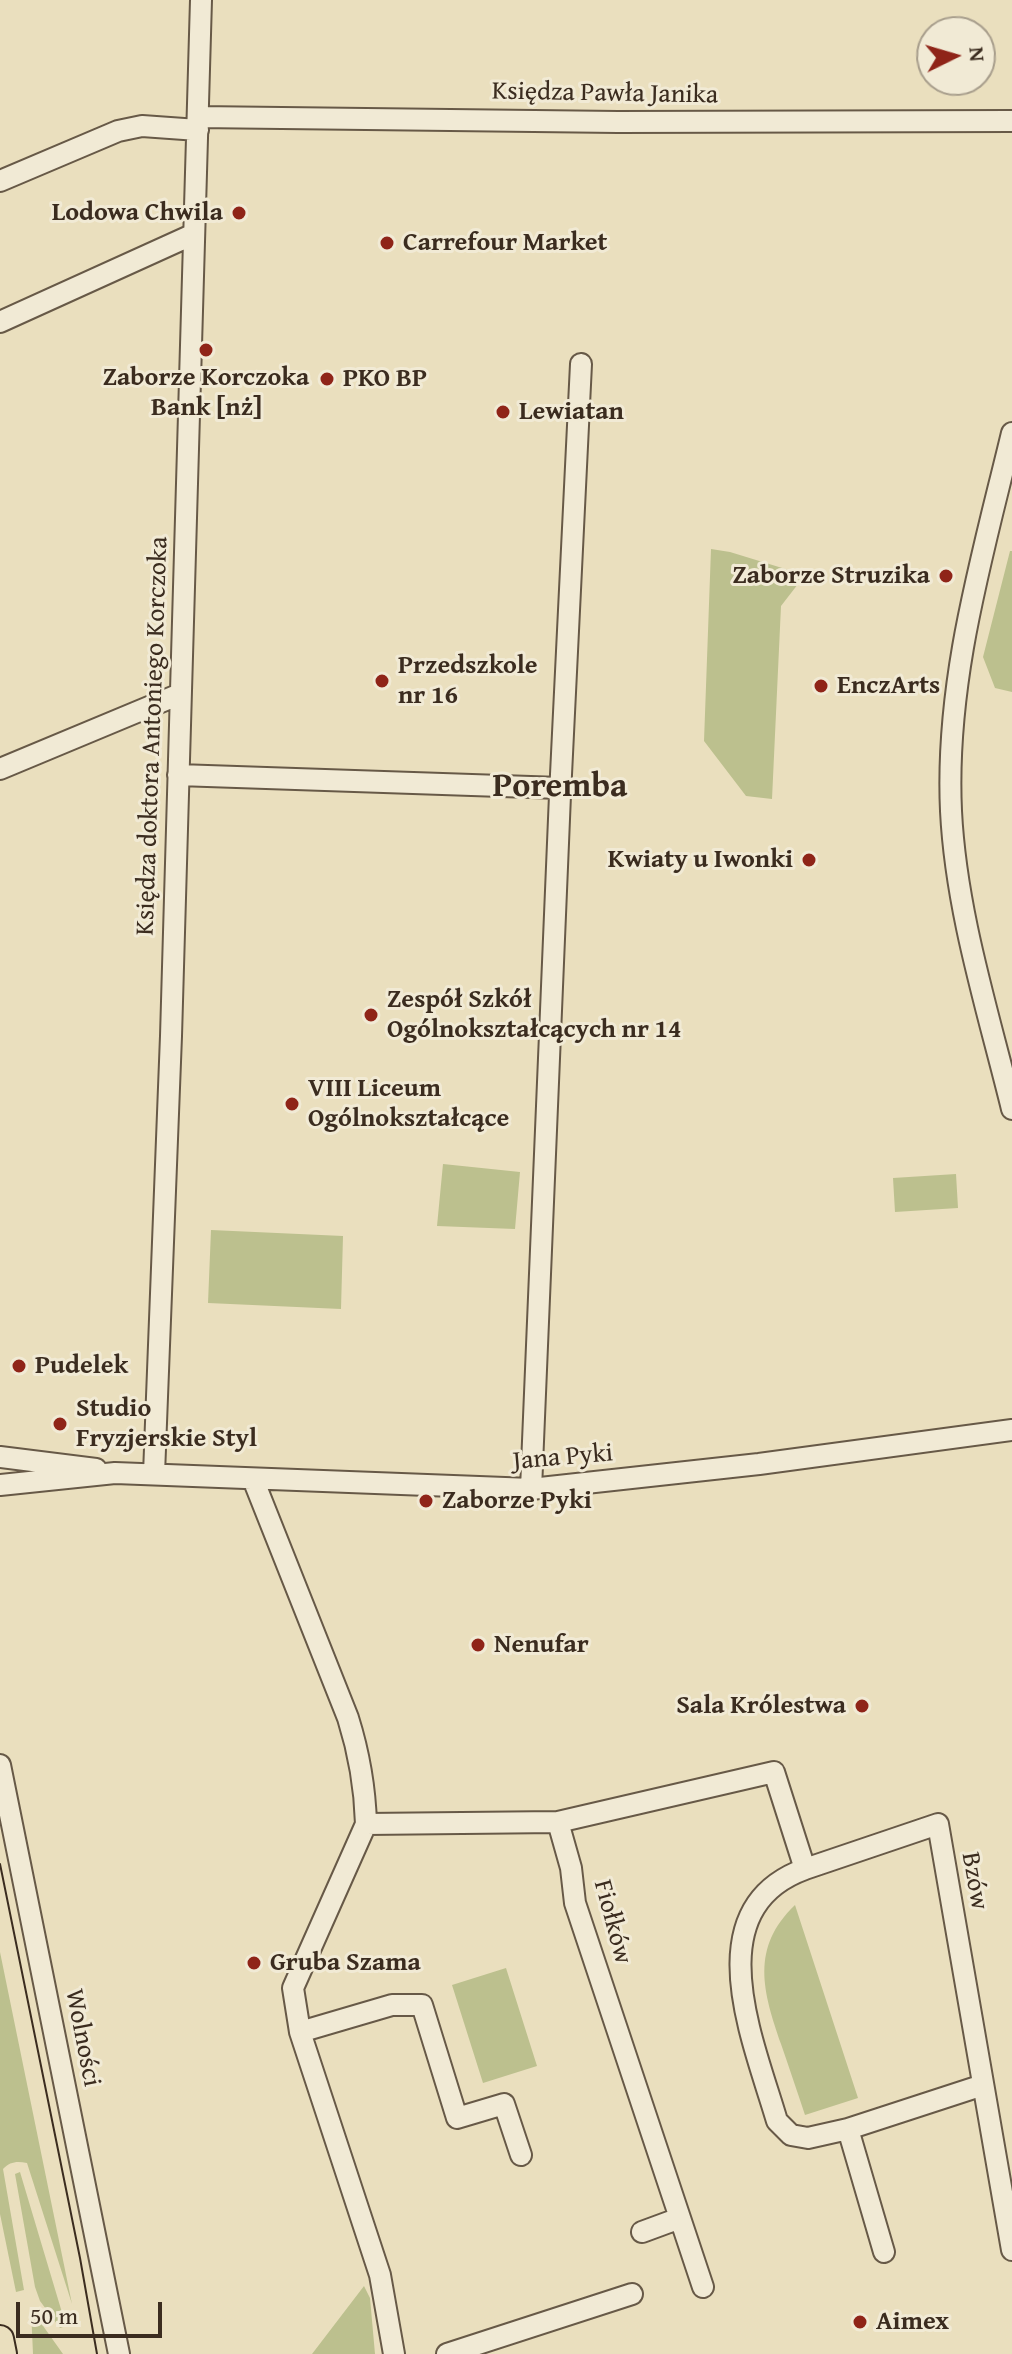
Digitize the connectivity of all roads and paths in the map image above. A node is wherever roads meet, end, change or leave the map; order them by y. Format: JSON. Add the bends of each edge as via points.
{"nodes":[{"id":1,"x":201,"y":0,"type":"edge"},
{"id":2,"x":1012,"y":121,"type":"edge"},
{"id":3,"x":198,"y":123,"type":"junction"},
{"id":4,"x":0,"y":181,"type":"edge"},
{"id":5,"x":194,"y":234,"type":"junction"},
{"id":6,"x":0,"y":322,"type":"edge"},
{"id":7,"x":581,"y":364,"type":"dead end"},
{"id":8,"x":1012,"y":433,"type":"edge"},
{"id":9,"x":180,"y":694,"type":"junction"},
{"id":10,"x":0,"y":769,"type":"edge"},
{"id":11,"x":178,"y":775,"type":"junction"},
{"id":12,"x":560,"y":788,"type":"junction"},
{"id":13,"x":1012,"y":1109,"type":"edge"},
{"id":14,"x":1012,"y":1430,"type":"edge"},
{"id":15,"x":0,"y":1457,"type":"edge"},
{"id":16,"x":115,"y":1473,"type":"junction"},
{"id":17,"x":154,"y":1474,"type":"junction"},
{"id":18,"x":253,"y":1479,"type":"junction"},
{"id":19,"x":0,"y":1485,"type":"edge"},
{"id":20,"x":531,"y":1489,"type":"junction"},
{"id":21,"x":0,"y":1765,"type":"edge"},
{"id":22,"x":558,"y":1822,"type":"junction"},
{"id":23,"x":366,"y":1824,"type":"junction"},
{"id":24,"x":805,"y":1869,"type":"junction"},
{"id":25,"x":300,"y":2032,"type":"junction"},
{"id":26,"x":983,"y":2085,"type":"junction"},
{"id":27,"x":848,"y":2129,"type":"junction"},
{"id":28,"x":521,"y":2155,"type":"dead end"},
{"id":29,"x":680,"y":2218,"type":"junction"},
{"id":30,"x":642,"y":2232,"type":"dead end"},
{"id":31,"x":1012,"y":2250,"type":"edge"},
{"id":32,"x":884,"y":2252,"type":"dead end"},
{"id":33,"x":703,"y":2287,"type":"dead end"},
{"id":34,"x":632,"y":2294,"type":"dead end"},
{"id":35,"x":0,"y":2339,"type":"edge"},
{"id":36,"x":3,"y":2354,"type":"edge"},
{"id":37,"x":119,"y":2354,"type":"edge"},
{"id":38,"x":394,"y":2354,"type":"edge"},
{"id":39,"x":447,"y":2354,"type":"edge"}],
"edges":[{"from":1,"to":3,"type":"street","name":"Księdza doktora Antoniego Korczoka"},
{"from":2,"to":3,"type":"street","name":"Księdza Pawła Janika"},
{"from":3,"to":4,"type":"street","name":"Księdza Pawła Janika","via":[[118,131]]},
{"from":3,"to":5,"type":"street","name":"Księdza doktora Antoniego Korczoka"},
{"from":5,"to":6,"type":"street"},
{"from":5,"to":9,"type":"street","name":"Księdza doktora Antoniego Korczoka"},
{"from":7,"to":12,"type":"street"},
{"from":8,"to":13,"type":"street","via":[[963,636],[950,780],[967,928]]},
{"from":9,"to":10,"type":"street"},
{"from":9,"to":11,"type":"street","name":"Księdza doktora Antoniego Korczoka"},
{"from":11,"to":12,"type":"street"},
{"from":11,"to":17,"type":"street","name":"Księdza doktora Antoniego Korczoka"},
{"from":12,"to":20,"type":"street"},
{"from":14,"to":20,"type":"street","name":"Jana Pyki"},
{"from":15,"to":16,"type":"street","name":"Jana Pyki"},
{"from":16,"to":17,"type":"street","name":"Jana Pyki"},
{"from":16,"to":19,"type":"street","name":"Jana Pyki"},
{"from":17,"to":18,"type":"street","name":"Jana Pyki"},
{"from":18,"to":20,"type":"street","name":"Jana Pyki"},
{"from":18,"to":23,"type":"street","via":[[348,1718],[359,1752]]},
{"from":21,"to":37,"type":"street","name":"Wolności"},
{"from":22,"to":23,"type":"street"},
{"from":22,"to":24,"type":"street","via":[[774,1772]]},
{"from":22,"to":29,"type":"street","name":"Fiołków","via":[[575,1903]]},
{"from":23,"to":25,"type":"street","via":[[293,1988]]},
{"from":24,"to":26,"type":"street","name":"Bzów","via":[[938,1824]]},
{"from":24,"to":27,"type":"street","name":"Bzów","via":[[784,1877],[753,1912],[742,1937],[741,1996],[777,2121],[791,2135],[808,2138]]},
{"from":25,"to":28,"type":"street","via":[[392,2005],[422,2005],[457,2118],[504,2104]]},
{"from":25,"to":38,"type":"street","via":[[380,2275]]},
{"from":26,"to":27,"type":"street","name":"Bzów"},
{"from":26,"to":31,"type":"street","name":"Bzów"},
{"from":27,"to":32,"type":"street"},
{"from":29,"to":30,"type":"street"},
{"from":29,"to":33,"type":"street","name":"Fiołków"},
{"from":34,"to":39,"type":"street"},
{"from":35,"to":36,"type":"main road"}]}
